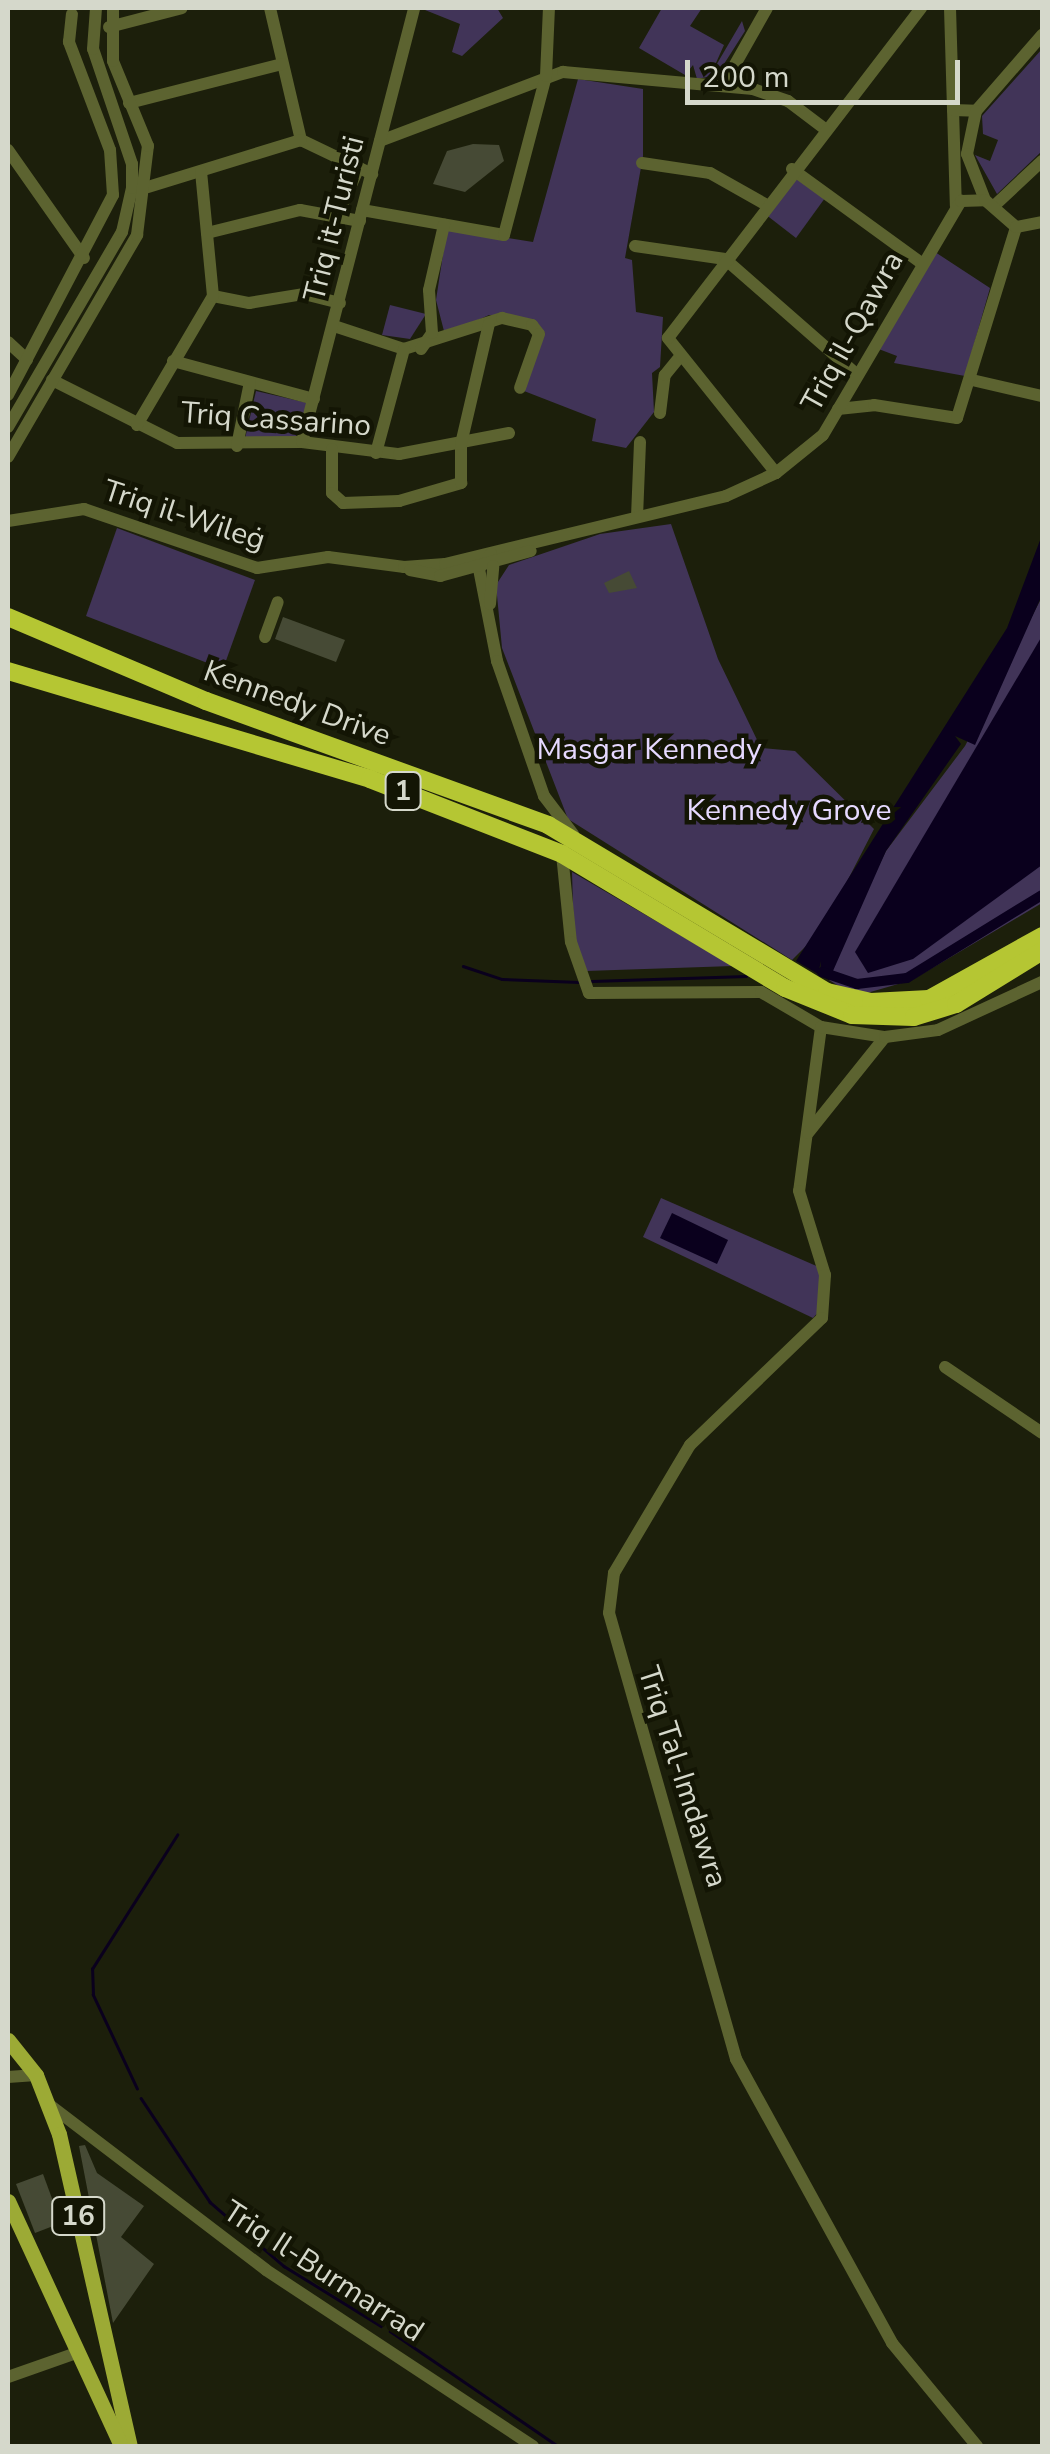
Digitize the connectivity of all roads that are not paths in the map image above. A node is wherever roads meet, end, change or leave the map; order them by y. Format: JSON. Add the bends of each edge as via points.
{"nodes":[{"id":1,"x":114,"y":8,"type":"edge"},
{"id":2,"x":182,"y":8,"type":"edge"},
{"id":3,"x":270,"y":8,"type":"edge"},
{"id":4,"x":414,"y":8,"type":"edge"},
{"id":5,"x":549,"y":8,"type":"edge"},
{"id":6,"x":768,"y":8,"type":"edge"},
{"id":7,"x":922,"y":8,"type":"edge"},
{"id":8,"x":950,"y":8,"type":"edge"},
{"id":9,"x":70,"y":10,"type":"edge"},
{"id":10,"x":96,"y":10,"type":"edge"},
{"id":11,"x":109,"y":27,"type":"junction"},
{"id":12,"x":1042,"y":35,"type":"edge"},
{"id":13,"x":94,"y":49,"type":"junction"},
{"id":14,"x":282,"y":64,"type":"junction"},
{"id":15,"x":546,"y":76,"type":"junction"},
{"id":16,"x":724,"y":84,"type":"junction"},
{"id":17,"x":129,"y":103,"type":"junction"},
{"id":18,"x":953,"y":110,"type":"junction"},
{"id":19,"x":976,"y":111,"type":"junction"},
{"id":20,"x":825,"y":129,"type":"junction"},
{"id":21,"x":301,"y":140,"type":"junction"},
{"id":22,"x":380,"y":141,"type":"junction"},
{"id":23,"x":8,"y":150,"type":"edge"},
{"id":24,"x":1042,"y":161,"type":"edge"},
{"id":25,"x":642,"y":163,"type":"dead end"},
{"id":26,"x":792,"y":169,"type":"junction"},
{"id":27,"x":365,"y":170,"type":"junction"},
{"id":28,"x":201,"y":172,"type":"junction"},
{"id":29,"x":148,"y":186,"type":"junction"},
{"id":30,"x":989,"y":203,"type":"junction"},
{"id":31,"x":765,"y":204,"type":"junction"},
{"id":32,"x":956,"y":206,"type":"junction"},
{"id":33,"x":338,"y":214,"type":"junction"},
{"id":34,"x":361,"y":215,"type":"junction"},
{"id":35,"x":1042,"y":222,"type":"edge"},
{"id":36,"x":444,"y":224,"type":"junction"},
{"id":37,"x":1016,"y":227,"type":"junction"},
{"id":38,"x":207,"y":233,"type":"junction"},
{"id":39,"x":636,"y":246,"type":"dead end"},
{"id":40,"x":84,"y":258,"type":"junction"},
{"id":41,"x":725,"y":259,"type":"junction"},
{"id":42,"x":920,"y":262,"type":"junction"},
{"id":43,"x":213,"y":296,"type":"junction"},
{"id":44,"x":340,"y":303,"type":"junction"},
{"id":45,"x":489,"y":324,"type":"junction"},
{"id":46,"x":334,"y":326,"type":"junction"},
{"id":47,"x":8,"y":342,"type":"edge"},
{"id":48,"x":421,"y":348,"type":"junction"},
{"id":49,"x":404,"y":349,"type":"junction"},
{"id":50,"x":678,"y":358,"type":"junction"},
{"id":51,"x":27,"y":360,"type":"junction"},
{"id":52,"x":174,"y":361,"type":"junction"},
{"id":53,"x":856,"y":372,"type":"junction"},
{"id":54,"x":52,"y":380,"type":"junction"},
{"id":55,"x":972,"y":380,"type":"junction"},
{"id":56,"x":250,"y":382,"type":"junction"},
{"id":57,"x":520,"y":388,"type":"dead end"},
{"id":58,"x":8,"y":396,"type":"edge"},
{"id":59,"x":1042,"y":396,"type":"edge"},
{"id":60,"x":314,"y":399,"type":"junction"},
{"id":61,"x":838,"y":409,"type":"junction"},
{"id":62,"x":660,"y":412,"type":"dead end"},
{"id":63,"x":136,"y":424,"type":"junction"},
{"id":64,"x":8,"y":427,"type":"edge"},
{"id":65,"x":509,"y":432,"type":"dead end"},
{"id":66,"x":302,"y":442,"type":"junction"},
{"id":67,"x":640,"y":442,"type":"dead end"},
{"id":68,"x":461,"y":444,"type":"junction"},
{"id":69,"x":236,"y":446,"type":"junction"},
{"id":70,"x":332,"y":449,"type":"junction"},
{"id":71,"x":376,"y":453,"type":"junction"},
{"id":72,"x":8,"y":457,"type":"edge"},
{"id":73,"x":776,"y":473,"type":"junction"},
{"id":74,"x":11,"y":516,"type":"edge"},
{"id":75,"x":637,"y":517,"type":"junction"},
{"id":76,"x":569,"y":535,"type":"joint"},
{"id":77,"x":487,"y":563,"type":"junction"},
{"id":78,"x":404,"y":567,"type":"junction"},
{"id":79,"x":278,"y":602,"type":"dead end"},
{"id":80,"x":8,"y":617,"type":"edge"},
{"id":81,"x":265,"y":637,"type":"dead end"},
{"id":82,"x":8,"y":668,"type":"edge"},
{"id":83,"x":544,"y":796,"type":"junction"},
{"id":84,"x":528,"y":818,"type":"junction"},
{"id":85,"x":578,"y":840,"type":"junction"},
{"id":86,"x":562,"y":854,"type":"junction"},
{"id":87,"x":1042,"y":936,"type":"edge"},
{"id":88,"x":1042,"y":951,"type":"edge"},
{"id":89,"x":1042,"y":982,"type":"edge"},
{"id":90,"x":822,"y":998,"type":"junction"},
{"id":91,"x":822,"y":1028,"type":"junction"},
{"id":92,"x":885,"y":1037,"type":"junction"},
{"id":93,"x":807,"y":1133,"type":"junction"},
{"id":94,"x":945,"y":1367,"type":"dead end"},
{"id":95,"x":1042,"y":1433,"type":"edge"},
{"id":96,"x":8,"y":2040,"type":"edge"},
{"id":97,"x":36,"y":2076,"type":"junction"},
{"id":98,"x":8,"y":2077,"type":"edge"},
{"id":99,"x":50,"y":2106,"type":"junction"},
{"id":100,"x":88,"y":2135,"type":"junction"},
{"id":101,"x":61,"y":2144,"type":"junction"},
{"id":102,"x":8,"y":2201,"type":"edge"},
{"id":103,"x":82,"y":2356,"type":"junction"},
{"id":104,"x":108,"y":2360,"type":"junction"},
{"id":105,"x":8,"y":2377,"type":"edge"},
{"id":106,"x":122,"y":2446,"type":"edge"},
{"id":107,"x":130,"y":2446,"type":"edge"},
{"id":108,"x":534,"y":2446,"type":"edge"},
{"id":109,"x":976,"y":2446,"type":"edge"}],
"edges":[{"from":1,"to":11,"type":"street"},
{"from":2,"to":11,"type":"street"},
{"from":3,"to":14,"type":"street"},
{"from":4,"to":22,"type":"street","name":"Triq it-Turisti"},
{"from":5,"to":15,"type":"street"},
{"from":6,"to":16,"type":"street"},
{"from":7,"to":20,"type":"street"},
{"from":8,"to":18,"type":"street"},
{"from":9,"to":10,"type":"street"},
{"from":9,"to":13,"type":"street"},
{"from":9,"to":40,"type":"street","via":[[70,42],[114,178],[108,214]]},
{"from":10,"to":13,"type":"street"},
{"from":11,"to":17,"type":"street"},
{"from":12,"to":19,"type":"street"},
{"from":13,"to":64,"type":"street","via":[[132,164],[122,232]]},
{"from":14,"to":17,"type":"street"},
{"from":14,"to":21,"type":"street"},
{"from":15,"to":16,"type":"street"},
{"from":15,"to":22,"type":"street"},
{"from":15,"to":36,"type":"street","via":[[504,235]]},
{"from":16,"to":20,"type":"street","via":[[788,101]]},
{"from":17,"to":29,"type":"street","via":[[148,146]]},
{"from":18,"to":19,"type":"street"},
{"from":18,"to":32,"type":"street"},
{"from":19,"to":30,"type":"street","via":[[967,154]]},
{"from":20,"to":26,"type":"street"},
{"from":21,"to":27,"type":"street"},
{"from":21,"to":28,"type":"street"},
{"from":22,"to":27,"type":"street","name":"Triq it-Turisti"},
{"from":23,"to":40,"type":"street"},
{"from":24,"to":30,"type":"street"},
{"from":25,"to":31,"type":"street","via":[[710,173]]},
{"from":26,"to":31,"type":"street"},
{"from":26,"to":42,"type":"street"},
{"from":27,"to":33,"type":"street","name":"Triq it-Turisti"},
{"from":27,"to":34,"type":"street","name":"Triq it-Turisti"},
{"from":28,"to":29,"type":"street"},
{"from":28,"to":38,"type":"street"},
{"from":29,"to":54,"type":"street","via":[[137,236]]},
{"from":30,"to":32,"type":"street"},
{"from":30,"to":37,"type":"street"},
{"from":31,"to":41,"type":"street"},
{"from":32,"to":42,"type":"street","name":"Triq il-Qawra"},
{"from":33,"to":34,"type":"street"},
{"from":33,"to":38,"type":"street","via":[[300,210]]},
{"from":34,"to":36,"type":"street"},
{"from":34,"to":44,"type":"street","name":"Triq it-Turisti"},
{"from":35,"to":37,"type":"street"},
{"from":36,"to":48,"type":"street","via":[[430,290],[432,333]]},
{"from":37,"to":55,"type":"street"},
{"from":38,"to":43,"type":"street"},
{"from":39,"to":41,"type":"street"},
{"from":40,"to":51,"type":"street"},
{"from":41,"to":50,"type":"street","via":[[674,323],[668,338]]},
{"from":41,"to":53,"type":"street"},
{"from":42,"to":53,"type":"street","name":"Triq il-Qawra"},
{"from":43,"to":44,"type":"street","via":[[248,303],[304,294]]},
{"from":43,"to":52,"type":"street"},
{"from":44,"to":46,"type":"street","name":"Triq it-Turisti"},
{"from":45,"to":48,"type":"street"},
{"from":45,"to":57,"type":"street","via":[[502,318],[540,334]]},
{"from":45,"to":68,"type":"street"},
{"from":46,"to":49,"type":"street"},
{"from":46,"to":60,"type":"street","name":"Triq it-Turisti"},
{"from":47,"to":51,"type":"street"},
{"from":48,"to":49,"type":"street"},
{"from":49,"to":71,"type":"street"},
{"from":50,"to":62,"type":"street","via":[[665,375]]},
{"from":50,"to":73,"type":"street"},
{"from":51,"to":58,"type":"street"},
{"from":52,"to":56,"type":"street"},
{"from":52,"to":63,"type":"street"},
{"from":53,"to":61,"type":"street","name":"Triq il-Qawra"},
{"from":54,"to":63,"type":"street","name":"Triq Cassarino"},
{"from":54,"to":72,"type":"street"},
{"from":55,"to":59,"type":"street"},
{"from":55,"to":61,"type":"street","via":[[958,418],[874,405]]},
{"from":56,"to":60,"type":"street"},
{"from":56,"to":69,"type":"street"},
{"from":60,"to":66,"type":"street","name":"Triq it-Turisti"},
{"from":61,"to":73,"type":"street","name":"Triq il-Qawra","via":[[812,446]]},
{"from":63,"to":69,"type":"street","name":"Triq Cassarino","via":[[177,444]]},
{"from":65,"to":68,"type":"street","name":"Triq Cassarino"},
{"from":66,"to":69,"type":"street","name":"Triq Cassarino"},
{"from":66,"to":70,"type":"street","name":"Triq Cassarino"},
{"from":67,"to":75,"type":"street"},
{"from":68,"to":70,"type":"street","via":[[461,483],[384,502],[343,503],[332,493]]},
{"from":68,"to":71,"type":"street","name":"Triq Cassarino"},
{"from":70,"to":71,"type":"street","name":"Triq Cassarino"},
{"from":73,"to":75,"type":"street","name":"Triq il-Qawra","via":[[726,496]]},
{"from":74,"to":78,"type":"street","name":"Triq il-Wileġ","via":[[110,512],[270,570],[328,557]]},
{"from":75,"to":76,"type":"street","name":"Triq il-Qawra"},
{"from":76,"to":77,"type":"street","name":"Triq il-Wileġ"},
{"from":77,"to":78,"type":"street","name":"Triq il-Wileġ"},
{"from":77,"to":78,"type":"street","name":"Triq il-Wileġ","via":[[440,576]]},
{"from":77,"to":83,"type":"street","via":[[490,636]]},
{"from":79,"to":81,"type":"street"},
{"from":80,"to":84,"type":"highway","name":"Kennedy Drive","number":"1","via":[[206,701]]},
{"from":82,"to":86,"type":"highway","name":"Kennedy Drive","number":"1","via":[[370,779]]},
{"from":83,"to":84,"type":"street"},
{"from":83,"to":85,"type":"street"},
{"from":84,"to":85,"type":"highway","name":"Kennedy Drive","number":"1"},
{"from":85,"to":90,"type":"highway","name":"Kennedy Drive","number":"1"},
{"from":86,"to":90,"type":"highway","name":"Kennedy Drive","number":"1"},
{"from":86,"to":91,"type":"street","via":[[571,942],[590,994],[760,992]]},
{"from":87,"to":90,"type":"highway","number":"1","via":[[928,1000]]},
{"from":88,"to":90,"type":"highway","number":"1","via":[[975,994],[914,1017],[852,1016]]},
{"from":89,"to":92,"type":"street","via":[[938,1030]]},
{"from":91,"to":92,"type":"street"},
{"from":91,"to":93,"type":"street","name":"Triq Tal-Imdawra"},
{"from":92,"to":93,"type":"street"},
{"from":93,"to":109,"type":"street","name":"Triq Tal-Imdawra","via":[[799,1191],[826,1275],[822,1318],[690,1445],[614,1573],[610,1627],[736,2059],[892,2343]]},
{"from":94,"to":95,"type":"street"},
{"from":96,"to":97,"type":"main road","number":"16"},
{"from":97,"to":98,"type":"street"},
{"from":97,"to":99,"type":"main road","number":"16"},
{"from":99,"to":100,"type":"street","name":"Triq Il-Burmarrad"},
{"from":99,"to":101,"type":"main road","number":"16"},
{"from":100,"to":101,"type":"street"},
{"from":100,"to":108,"type":"street","name":"Triq Il-Burmarrad","via":[[266,2270]]},
{"from":101,"to":104,"type":"main road","number":"16"},
{"from":102,"to":103,"type":"main road","number":"16"},
{"from":103,"to":104,"type":"main road"},
{"from":103,"to":105,"type":"street"},
{"from":103,"to":106,"type":"main road","number":"16"},
{"from":104,"to":107,"type":"main road","number":"16"}]}
